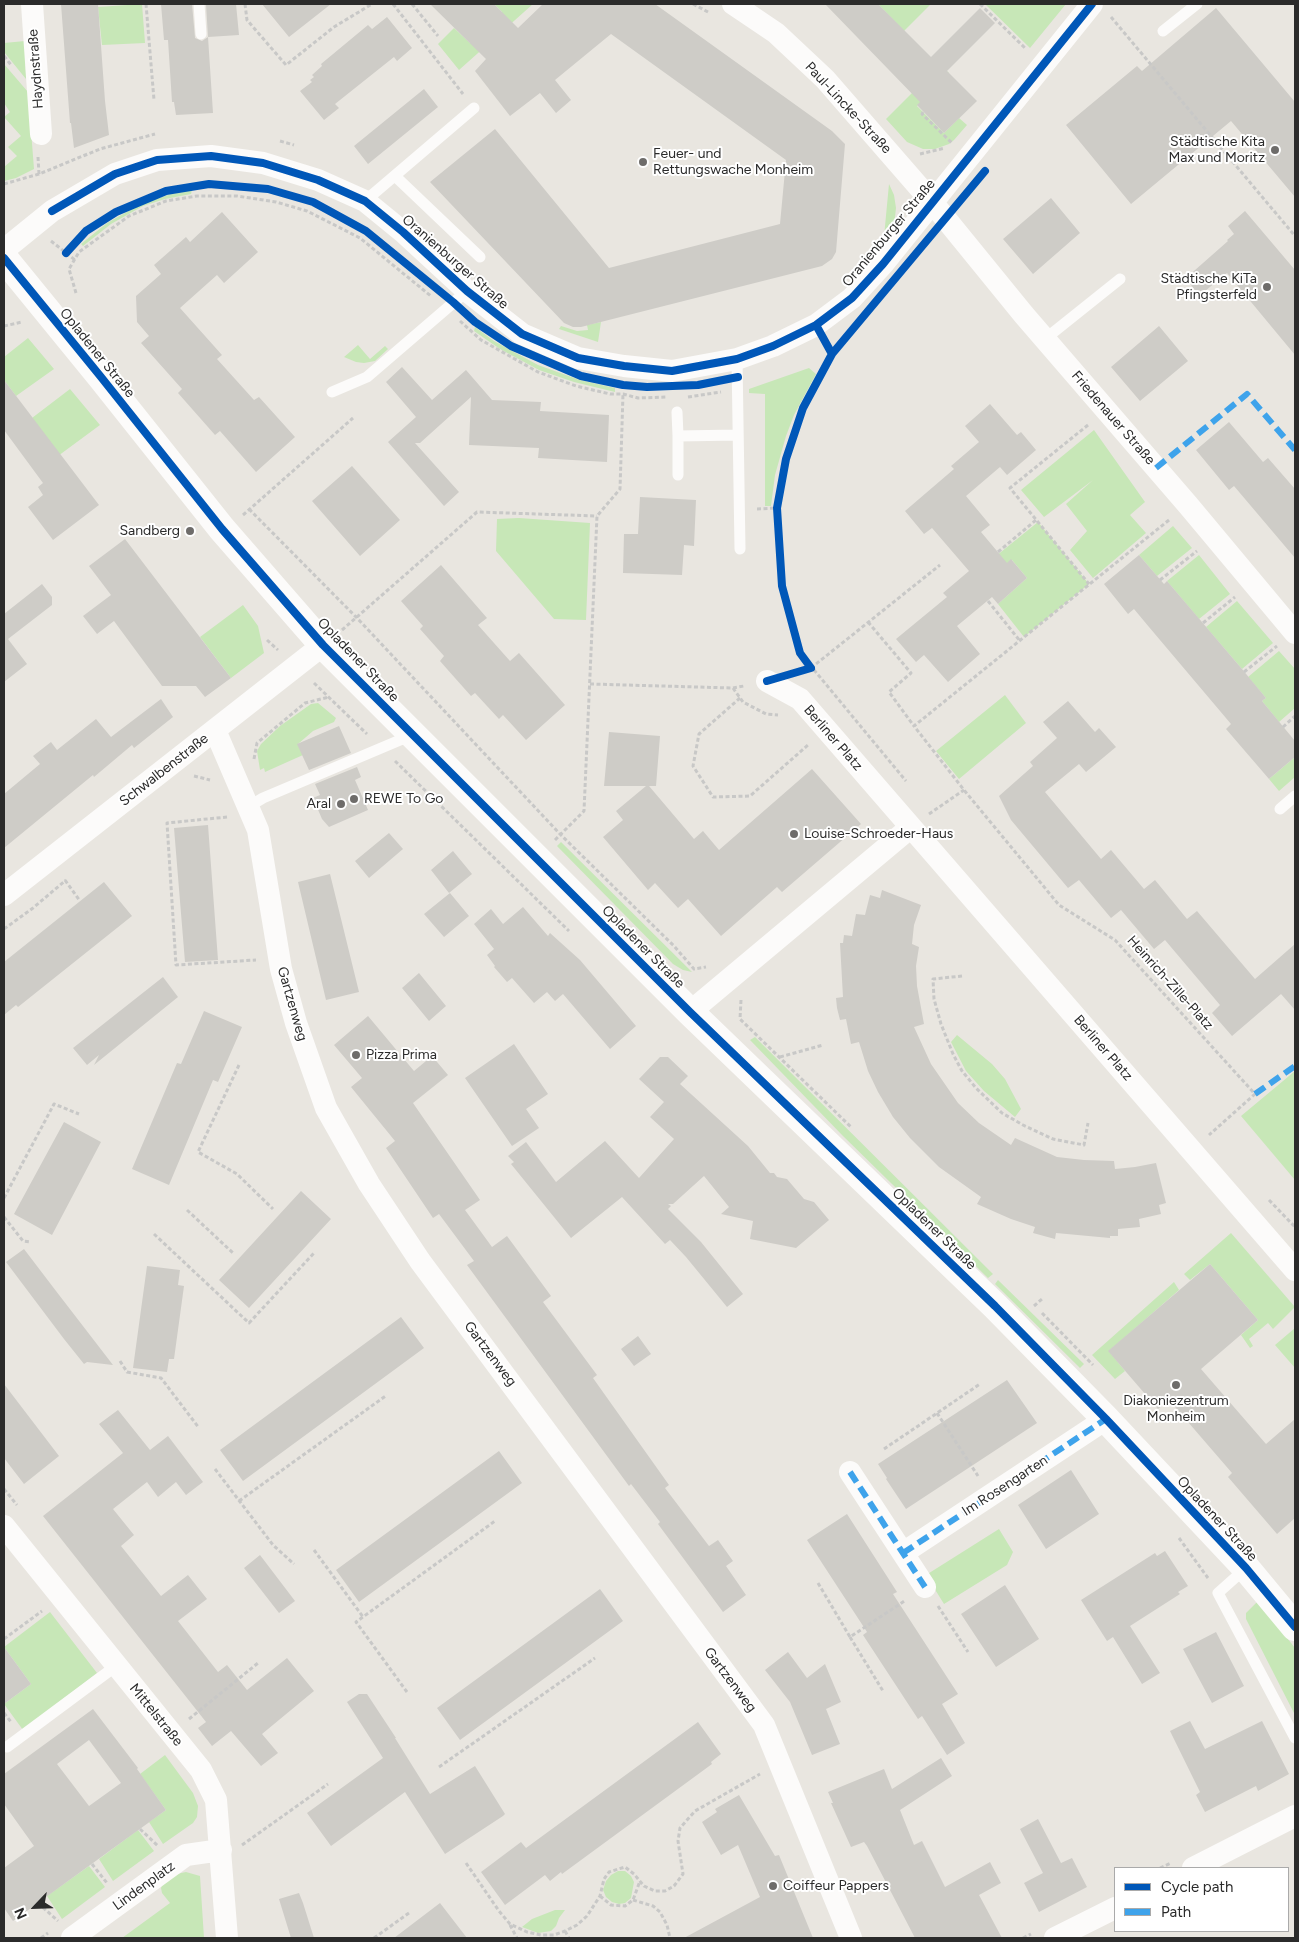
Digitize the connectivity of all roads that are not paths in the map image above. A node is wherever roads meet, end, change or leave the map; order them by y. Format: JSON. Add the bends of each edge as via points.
{"nodes":[{"id":1,"x":32,"y":4,"type":"edge"},
{"id":2,"x":199,"y":4,"type":"edge"},
{"id":3,"x":1197,"y":4,"type":"edge"},
{"id":4,"x":1099,"y":7,"type":"edge"},
{"id":5,"x":724,"y":10,"type":"edge"},
{"id":6,"x":1163,"y":32,"type":"dead end"},
{"id":7,"x":201,"y":34,"type":"dead end"},
{"id":8,"x":474,"y":108,"type":"road end"},
{"id":9,"x":41,"y":134,"type":"dead end"},
{"id":10,"x":394,"y":176,"type":"junction"},
{"id":11,"x":365,"y":201,"type":"junction"},
{"id":12,"x":932,"y":202,"type":"junction"},
{"id":13,"x":4,"y":250,"type":"edge"},
{"id":14,"x":480,"y":257,"type":"dead end"},
{"id":15,"x":4,"y":258,"type":"edge"},
{"id":16,"x":1120,"y":279,"type":"dead end"},
{"id":17,"x":467,"y":291,"type":"junction"},
{"id":18,"x":1045,"y":339,"type":"junction"},
{"id":19,"x":738,"y":359,"type":"junction"},
{"id":20,"x":332,"y":392,"type":"dead end"},
{"id":21,"x":677,"y":412,"type":"dead end"},
{"id":22,"x":738,"y":435,"type":"junction"},
{"id":23,"x":678,"y":436,"type":"junction"},
{"id":24,"x":678,"y":475,"type":"dead end"},
{"id":25,"x":740,"y":549,"type":"dead end"},
{"id":26,"x":1286,"y":639,"type":"edge"},
{"id":27,"x":323,"y":645,"type":"junction"},
{"id":28,"x":768,"y":681,"type":"road end"},
{"id":29,"x":215,"y":730,"type":"junction"},
{"id":30,"x":412,"y":735,"type":"junction"},
{"id":31,"x":1295,"y":796,"type":"edge"},
{"id":32,"x":248,"y":807,"type":"junction"},
{"id":33,"x":1280,"y":809,"type":"dead end"},
{"id":34,"x":911,"y":827,"type":"junction"},
{"id":35,"x":4,"y":895,"type":"edge"},
{"id":36,"x":690,"y":1012,"type":"junction"},
{"id":37,"x":1295,"y":1270,"type":"edge"},
{"id":38,"x":1106,"y":1419,"type":"junction"},
{"id":39,"x":850,"y":1472,"type":"dead end"},
{"id":40,"x":4,"y":1526,"type":"edge"},
{"id":41,"x":903,"y":1553,"type":"junction"},
{"id":42,"x":1246,"y":1568,"type":"junction"},
{"id":43,"x":925,"y":1587,"type":"road end"},
{"id":44,"x":1295,"y":1626,"type":"edge"},
{"id":45,"x":116,"y":1666,"type":"junction"},
{"id":46,"x":1295,"y":1738,"type":"edge"},
{"id":47,"x":8,"y":1747,"type":"dead end"},
{"id":48,"x":1295,"y":1816,"type":"edge"},
{"id":49,"x":232,"y":1848,"type":"junction"},
{"id":50,"x":1194,"y":1867,"type":"edge"},
{"id":51,"x":1114,"y":1908,"type":"edge"},
{"id":52,"x":63,"y":1930,"type":"edge"},
{"id":53,"x":226,"y":1938,"type":"edge"},
{"id":54,"x":851,"y":1938,"type":"edge"},
{"id":55,"x":1055,"y":1938,"type":"edge"}],
"edges":[{"from":1,"to":9,"type":"street","name":"Haydnstraße"},
{"from":2,"to":7,"type":"lane"},
{"from":3,"to":6,"type":"lane"},
{"from":4,"to":12,"type":"street","name":"Oranienburger Straße","via":[[1042,65]]},
{"from":5,"to":12,"type":"street","name":"Paul-Lincke-Straße","via":[[776,33],[825,79]]},
{"from":8,"to":10,"type":"lane"},
{"from":10,"to":11,"type":"lane"},
{"from":10,"to":14,"type":"lane"},
{"from":11,"to":13,"type":"street","name":"Oranienburger Straße","via":[[318,180],[263,163],[211,156],[157,160],[115,174],[52,212]]},
{"from":11,"to":17,"type":"street","name":"Oranienburger Straße"},
{"from":12,"to":18,"type":"street","name":"Friedenauer Straße"},
{"from":12,"to":19,"type":"street","name":"Oranienburger Straße","via":[[852,298],[816,325]]},
{"from":15,"to":27,"type":"street","name":"Opladener Straße","via":[[224,531]]},
{"from":16,"to":18,"type":"lane"},
{"from":17,"to":19,"type":"street","name":"Oranienburger Straße","via":[[522,334],[578,358],[672,370]]},
{"from":17,"to":20,"type":"lane","name":"Oranienburger Straße","via":[[367,377]]},
{"from":18,"to":26,"type":"street","name":"Friedenauer Straße","via":[[1188,505]]},
{"from":19,"to":22,"type":"lane"},
{"from":21,"to":23,"type":"lane"},
{"from":22,"to":23,"type":"lane"},
{"from":22,"to":25,"type":"lane"},
{"from":23,"to":24,"type":"lane"},
{"from":27,"to":29,"type":"street","name":"Schwalbenstraße"},
{"from":27,"to":30,"type":"street","name":"Opladener Straße"},
{"from":28,"to":34,"type":"street","name":"Berliner Platz","via":[[800,699]]},
{"from":29,"to":32,"type":"street","name":"Gartzenweg"},
{"from":29,"to":35,"type":"street","name":"Schwalbenstraße"},
{"from":30,"to":32,"type":"lane"},
{"from":30,"to":36,"type":"street","name":"Opladener Straße"},
{"from":31,"to":33,"type":"lane"},
{"from":32,"to":54,"type":"street","name":"Gartzenweg","via":[[258,830],[279,958],[296,1023],[326,1108],[368,1184],[420,1261],[764,1725]]},
{"from":34,"to":36,"type":"street"},
{"from":34,"to":37,"type":"street","name":"Berliner Platz"},
{"from":36,"to":38,"type":"street","name":"Opladener Straße","via":[[988,1299]]},
{"from":38,"to":41,"type":"street","name":"Im Rosengarten"},
{"from":38,"to":42,"type":"street","name":"Opladener Straße"},
{"from":39,"to":41,"type":"street"},
{"from":40,"to":45,"type":"street","name":"Mittelstraße"},
{"from":41,"to":43,"type":"street"},
{"from":42,"to":44,"type":"street","name":"Opladener Straße"},
{"from":42,"to":46,"type":"lane","via":[[1218,1593]]},
{"from":45,"to":47,"type":"lane"},
{"from":45,"to":49,"type":"street","name":"Mittelstraße","via":[[201,1770],[216,1800]]},
{"from":48,"to":50,"type":"street"},
{"from":49,"to":52,"type":"street","name":"Lindenplatz","via":[[186,1855]]},
{"from":49,"to":53,"type":"street","name":"Mittelstraße"},
{"from":51,"to":55,"type":"street"}]}
